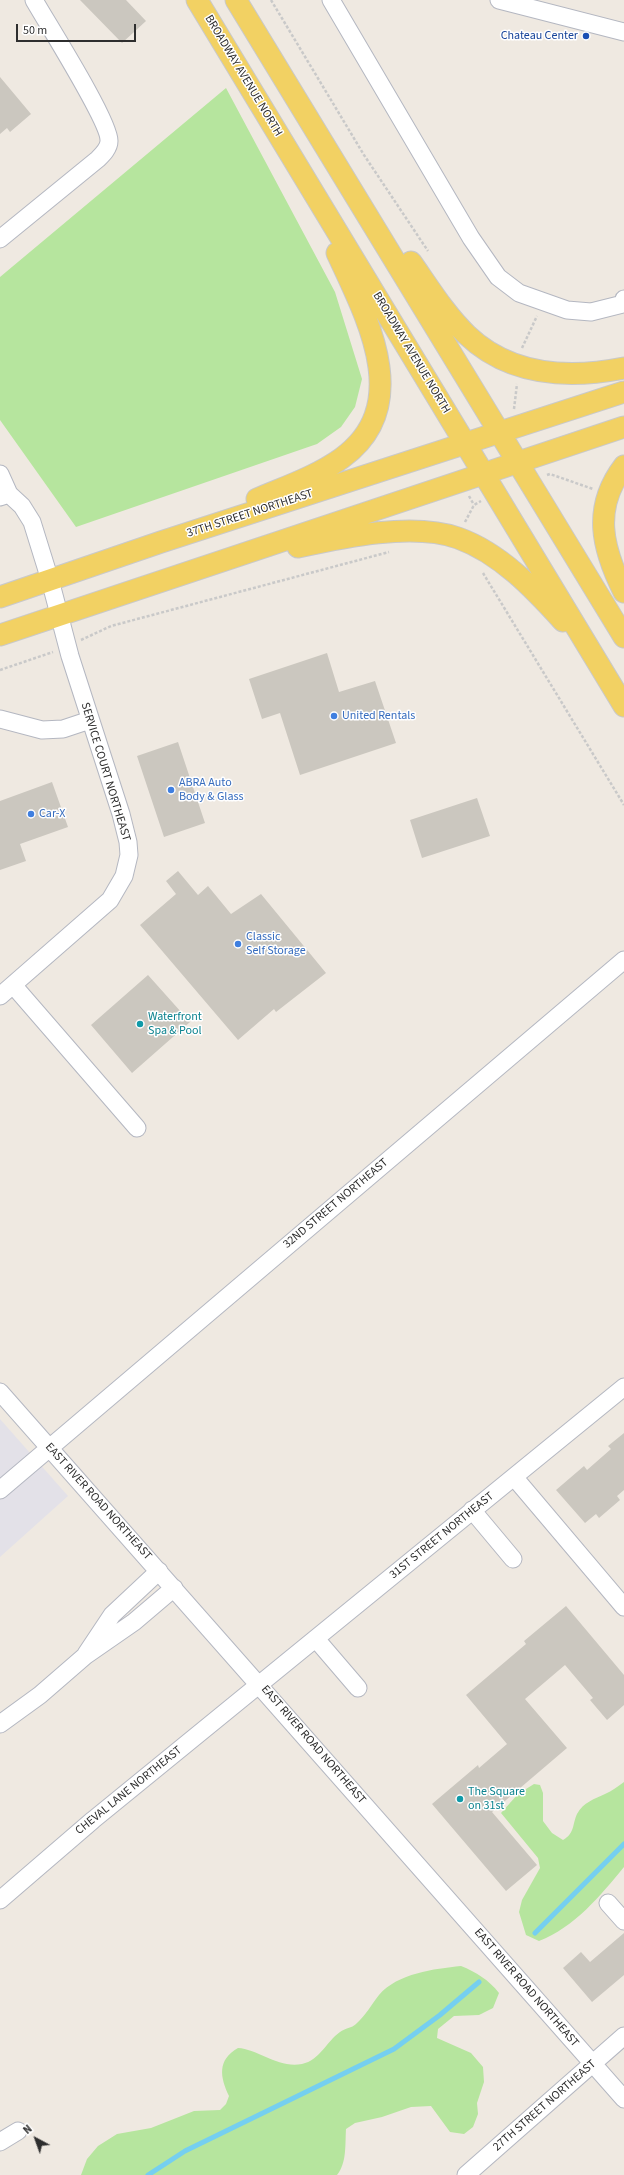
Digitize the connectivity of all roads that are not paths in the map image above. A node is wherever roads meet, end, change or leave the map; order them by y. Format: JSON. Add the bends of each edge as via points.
{"nodes":[{"id":1,"x":34,"y":0,"type":"edge"},
{"id":2,"x":197,"y":0,"type":"edge"},
{"id":3,"x":236,"y":0,"type":"edge"},
{"id":4,"x":331,"y":0,"type":"edge"},
{"id":5,"x":499,"y":0,"type":"edge"},
{"id":6,"x":624,"y":32,"type":"edge"},
{"id":7,"x":318,"y":133,"type":"junction"},
{"id":8,"x":292,"y":156,"type":"junction"},
{"id":9,"x":0,"y":239,"type":"edge"},
{"id":10,"x":624,"y":299,"type":"edge"},
{"id":11,"x":624,"y":368,"type":"edge"},
{"id":12,"x":624,"y":392,"type":"edge"},
{"id":13,"x":624,"y":427,"type":"edge"},
{"id":14,"x":500,"y":432,"type":"junction"},
{"id":15,"x":466,"y":443,"type":"junction"},
{"id":16,"x":518,"y":462,"type":"junction"},
{"id":17,"x":624,"y":466,"type":"edge"},
{"id":18,"x":484,"y":473,"type":"junction"},
{"id":19,"x":0,"y":474,"type":"edge"},
{"id":20,"x":5,"y":495,"type":"edge"},
{"id":21,"x":161,"y":542,"type":"junction"},
{"id":22,"x":183,"y":574,"type":"junction"},
{"id":23,"x":50,"y":580,"type":"junction"},
{"id":24,"x":624,"y":592,"type":"edge"},
{"id":25,"x":0,"y":597,"type":"edge"},
{"id":26,"x":59,"y":616,"type":"junction"},
{"id":27,"x":0,"y":635,"type":"edge"},
{"id":28,"x":624,"y":637,"type":"edge"},
{"id":29,"x":594,"y":655,"type":"junction"},
{"id":30,"x":624,"y":706,"type":"edge"},
{"id":31,"x":0,"y":719,"type":"edge"},
{"id":32,"x":90,"y":720,"type":"junction"},
{"id":33,"x":624,"y":960,"type":"edge"},
{"id":34,"x":13,"y":985,"type":"junction"},
{"id":35,"x":0,"y":996,"type":"edge"},
{"id":36,"x":137,"y":1128,"type":"dead end"},
{"id":37,"x":622,"y":1391,"type":"edge"},
{"id":38,"x":0,"y":1392,"type":"edge"},
{"id":39,"x":49,"y":1448,"type":"junction"},
{"id":40,"x":514,"y":1477,"type":"junction"},
{"id":41,"x":0,"y":1490,"type":"edge"},
{"id":42,"x":472,"y":1510,"type":"junction"},
{"id":43,"x":513,"y":1559,"type":"dead end"},
{"id":44,"x":159,"y":1571,"type":"junction"},
{"id":45,"x":174,"y":1588,"type":"junction"},
{"id":46,"x":624,"y":1607,"type":"edge"},
{"id":47,"x":316,"y":1639,"type":"junction"},
{"id":48,"x":85,"y":1656,"type":"junction"},
{"id":49,"x":260,"y":1685,"type":"junction"},
{"id":50,"x":358,"y":1688,"type":"dead end"},
{"id":51,"x":0,"y":1724,"type":"edge"},
{"id":52,"x":0,"y":1900,"type":"edge"},
{"id":53,"x":608,"y":1903,"type":"dead end"},
{"id":54,"x":624,"y":1921,"type":"edge"},
{"id":55,"x":624,"y":2036,"type":"edge"},
{"id":56,"x":593,"y":2064,"type":"junction"},
{"id":57,"x":624,"y":2099,"type":"edge"},
{"id":58,"x":18,"y":2131,"type":"dead end"},
{"id":59,"x":0,"y":2142,"type":"edge"},
{"id":60,"x":466,"y":2175,"type":"edge"}],
"edges":[{"from":1,"to":9,"type":"street","via":[[107,129],[109,142],[106,151],[98,159]]},
{"from":2,"to":8,"type":"main road","name":"BROADWAY AVENUE NORTH"},
{"from":3,"to":7,"type":"main road"},
{"from":4,"to":10,"type":"street","via":[[471,238],[498,277],[519,293],[567,310],[597,311],[623,304]]},
{"from":5,"to":6,"type":"street"},
{"from":7,"to":11,"type":"main road","via":[[442,306],[466,335],[479,345],[508,362],[536,371],[570,374]]},
{"from":7,"to":14,"type":"main road"},
{"from":8,"to":15,"type":"main road","name":"BROADWAY AVENUE NORTH"},
{"from":8,"to":21,"type":"main road","via":[[370,329],[378,356],[380,375],[380,393],[373,422],[366,436],[355,447],[328,466]]},
{"from":12,"to":14,"type":"main road","name":"37TH STREET NORTHEAST"},
{"from":13,"to":16,"type":"main road"},
{"from":14,"to":15,"type":"main road","name":"37TH STREET NORTHEAST"},
{"from":14,"to":16,"type":"main road"},
{"from":15,"to":18,"type":"main road","name":"BROADWAY AVENUE NORTH"},
{"from":15,"to":21,"type":"main road","name":"37TH STREET NORTHEAST"},
{"from":16,"to":18,"type":"main road"},
{"from":16,"to":28,"type":"main road"},
{"from":17,"to":24,"type":"main road","via":[[614,479],[604,507],[604,537]]},
{"from":18,"to":22,"type":"main road"},
{"from":18,"to":29,"type":"main road","name":"BROADWAY AVENUE NORTH"},
{"from":19,"to":20,"type":"street"},
{"from":20,"to":23,"type":"street","name":"SERVICE COURT NORTHEAST","via":[[22,506],[32,522]]},
{"from":21,"to":23,"type":"main road","name":"37TH STREET NORTHEAST"},
{"from":22,"to":26,"type":"main road"},
{"from":22,"to":29,"type":"main road","via":[[304,546],[366,535],[415,532],[452,536],[482,550],[521,578]]},
{"from":23,"to":25,"type":"main road","name":"37TH STREET NORTHEAST"},
{"from":23,"to":26,"type":"street","name":"SERVICE COURT NORTHEAST"},
{"from":26,"to":27,"type":"main road"},
{"from":26,"to":32,"type":"street","name":"SERVICE COURT NORTHEAST"},
{"from":29,"to":30,"type":"main road","name":"BROADWAY AVENUE NORTH"},
{"from":31,"to":32,"type":"street","via":[[42,730],[63,729]]},
{"from":32,"to":34,"type":"street","name":"SERVICE COURT NORTHEAST","via":[[128,842],[124,876],[110,900]]},
{"from":33,"to":39,"type":"street","name":"32ND STREET NORTHEAST"},
{"from":34,"to":35,"type":"street","name":"SERVICE COURT NORTHEAST"},
{"from":34,"to":36,"type":"street"},
{"from":37,"to":40,"type":"street","name":"31ST STREET NORTHEAST"},
{"from":38,"to":39,"type":"street","name":"EAST RIVER ROAD NORTHEAST"},
{"from":39,"to":41,"type":"street","name":"32ND STREET NORTHEAST"},
{"from":39,"to":44,"type":"street","name":"EAST RIVER ROAD NORTHEAST"},
{"from":40,"to":42,"type":"street","name":"31ST STREET NORTHEAST"},
{"from":40,"to":46,"type":"street"},
{"from":42,"to":43,"type":"street"},
{"from":42,"to":47,"type":"street","name":"31ST STREET NORTHEAST"},
{"from":44,"to":45,"type":"street","name":"EAST RIVER ROAD NORTHEAST"},
{"from":44,"to":48,"type":"street","via":[[112,1615]]},
{"from":45,"to":48,"type":"street","via":[[117,1636]]},
{"from":45,"to":49,"type":"street","name":"EAST RIVER ROAD NORTHEAST"},
{"from":47,"to":49,"type":"street","name":"31ST STREET NORTHEAST"},
{"from":47,"to":50,"type":"street"},
{"from":48,"to":51,"type":"street","via":[[40,1695]]},
{"from":49,"to":52,"type":"street","name":"CHEVAL LANE NORTHEAST","via":[[93,1820]]},
{"from":49,"to":56,"type":"street","name":"EAST RIVER ROAD NORTHEAST"},
{"from":53,"to":54,"type":"street"},
{"from":55,"to":56,"type":"street","name":"27TH STREET NORTHEAST"},
{"from":56,"to":57,"type":"street","name":"EAST RIVER ROAD NORTHEAST"},
{"from":56,"to":60,"type":"street","name":"27TH STREET NORTHEAST"},
{"from":58,"to":59,"type":"street"}]}
